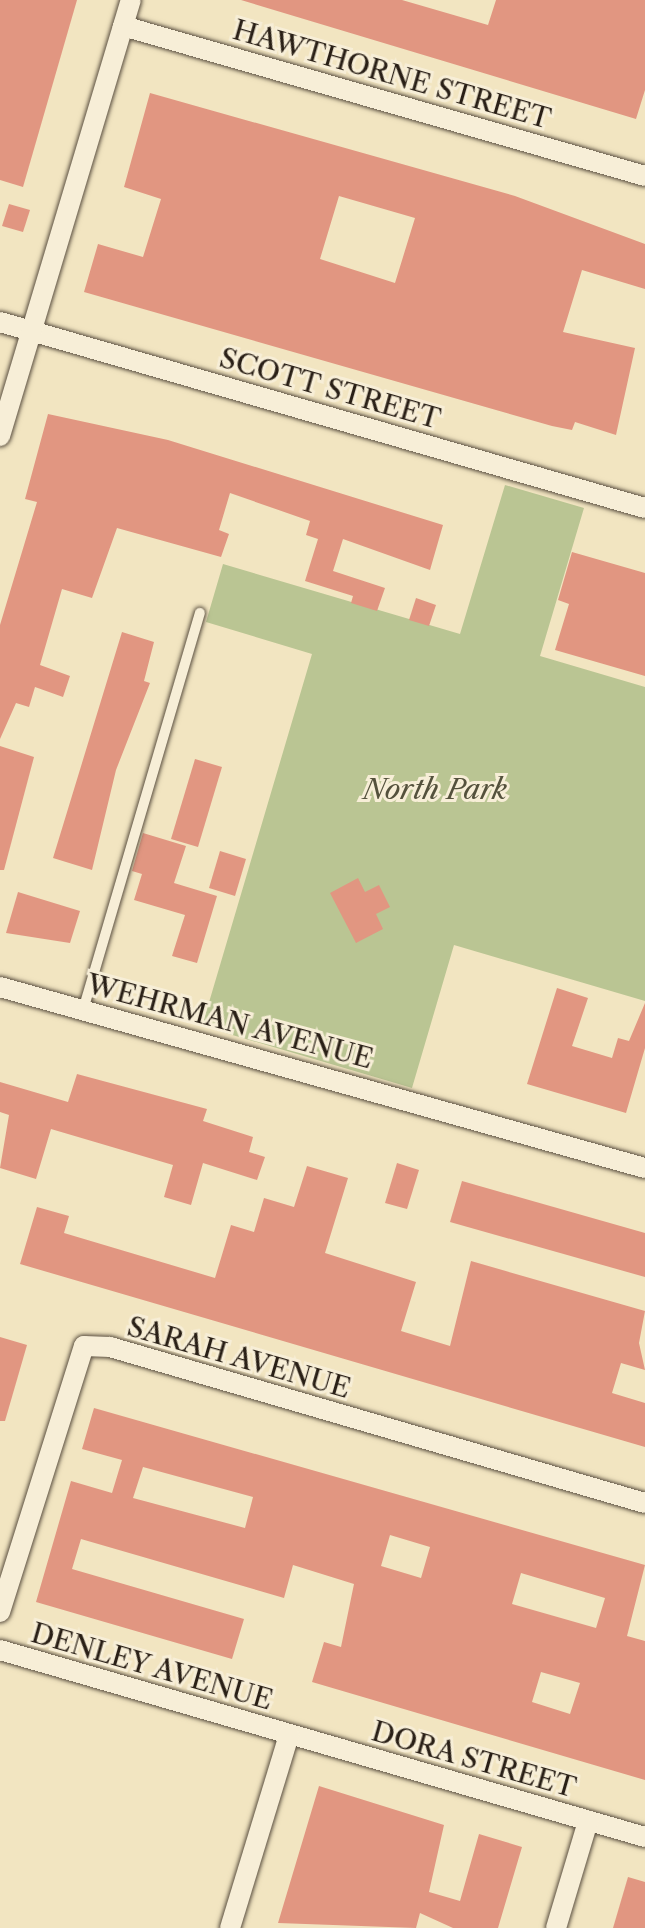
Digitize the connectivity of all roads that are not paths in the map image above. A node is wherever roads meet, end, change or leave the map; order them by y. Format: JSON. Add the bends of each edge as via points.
{"nodes":[{"id":1,"x":131,"y":0,"type":"edge"},
{"id":2,"x":123,"y":26,"type":"junction"},
{"id":3,"x":645,"y":176,"type":"edge"},
{"id":4,"x":0,"y":322,"type":"edge"},
{"id":5,"x":31,"y":331,"type":"junction"},
{"id":6,"x":0,"y":436,"type":"edge"},
{"id":7,"x":645,"y":508,"type":"edge"},
{"id":8,"x":200,"y":613,"type":"dead end"},
{"id":9,"x":0,"y":987,"type":"edge"},
{"id":10,"x":83,"y":1010,"type":"junction"},
{"id":11,"x":645,"y":1168,"type":"edge"},
{"id":12,"x":645,"y":1503,"type":"edge"},
{"id":13,"x":0,"y":1612,"type":"edge"},
{"id":14,"x":0,"y":1650,"type":"edge"},
{"id":15,"x":289,"y":1735,"type":"junction"},
{"id":16,"x":588,"y":1821,"type":"junction"},
{"id":17,"x":645,"y":1837,"type":"edge"},
{"id":18,"x":230,"y":1928,"type":"edge"},
{"id":19,"x":556,"y":1928,"type":"edge"}],
"edges":[{"from":1,"to":2,"type":"street"},
{"from":2,"to":3,"type":"street","name":"HAWTHORNE STREET"},
{"from":2,"to":5,"type":"street"},
{"from":4,"to":5,"type":"street","name":"SCOTT STREET"},
{"from":5,"to":6,"type":"street"},
{"from":5,"to":7,"type":"street","name":"SCOTT STREET"},
{"from":8,"to":10,"type":"lane"},
{"from":9,"to":10,"type":"street","name":"WEHRMAN AVENUE"},
{"from":10,"to":11,"type":"street","name":"WEHRMAN AVENUE"},
{"from":12,"to":13,"type":"street","name":"SARAH AVENUE","via":[[110,1347],[84,1346]]},
{"from":14,"to":15,"type":"street","name":"DENLEY AVENUE"},
{"from":15,"to":16,"type":"street","name":"DORA STREET"},
{"from":15,"to":18,"type":"street"},
{"from":16,"to":17,"type":"street","name":"DORA STREET"},
{"from":16,"to":19,"type":"street"}]}
